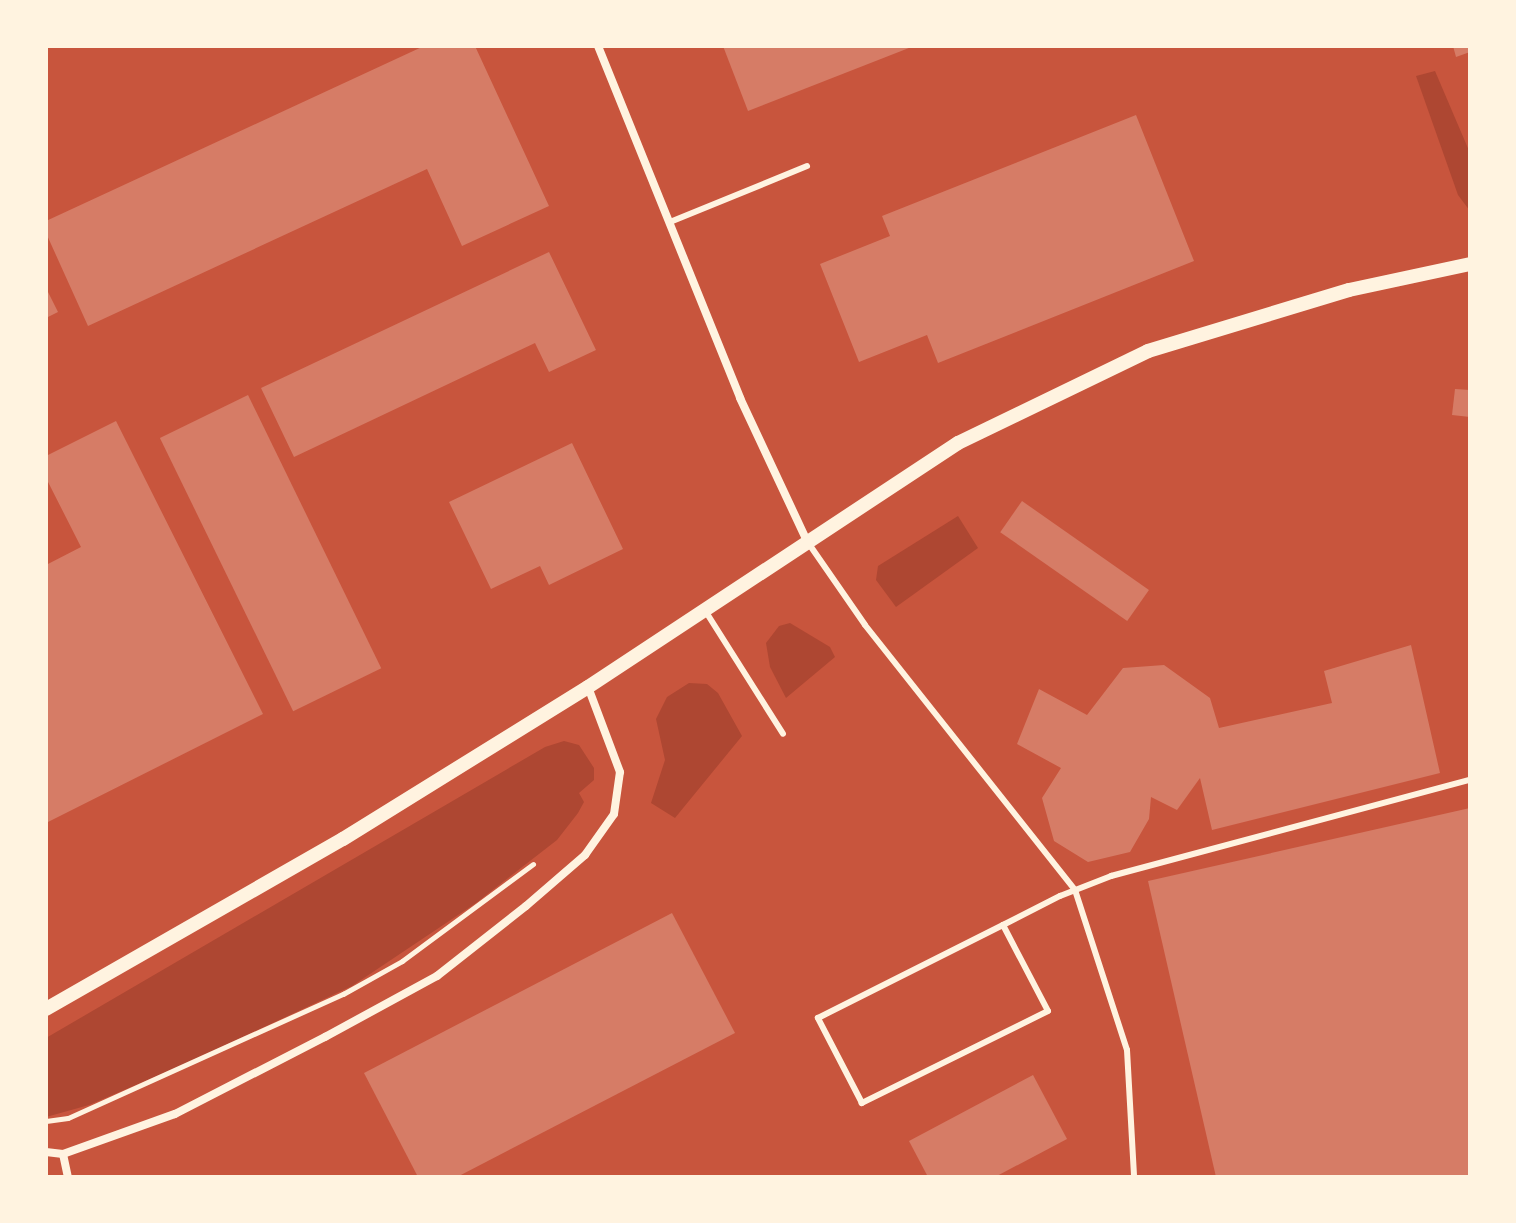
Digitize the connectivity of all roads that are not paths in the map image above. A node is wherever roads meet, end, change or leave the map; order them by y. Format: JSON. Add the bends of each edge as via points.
{"nodes":[{"id":1,"x":598,"y":46,"type":"edge"},
{"id":2,"x":807,"y":166,"type":"dead end"},
{"id":3,"x":670,"y":222,"type":"junction"},
{"id":4,"x":1470,"y":264,"type":"edge"},
{"id":5,"x":807,"y":541,"type":"junction"},
{"id":6,"x":706,"y":612,"type":"junction"},
{"id":7,"x":588,"y":687,"type":"junction"},
{"id":8,"x":783,"y":734,"type":"dead end"},
{"id":9,"x":1470,"y":780,"type":"edge"},
{"id":10,"x":1075,"y":890,"type":"junction"},
{"id":11,"x":1003,"y":925,"type":"junction"},
{"id":12,"x":46,"y":1009,"type":"edge"},
{"id":13,"x":46,"y":1152,"type":"edge"},
{"id":14,"x":63,"y":1154,"type":"junction"},
{"id":15,"x":68,"y":1177,"type":"edge"},
{"id":16,"x":1134,"y":1177,"type":"edge"}],
"edges":[{"from":1,"to":3,"type":"street"},
{"from":2,"to":3,"type":"lane"},
{"from":3,"to":5,"type":"street","via":[[740,398]]},
{"from":4,"to":5,"type":"street","via":[[1349,290],[1148,351],[958,443]]},
{"from":5,"to":6,"type":"street"},
{"from":5,"to":10,"type":"lane","via":[[865,625]]},
{"from":6,"to":7,"type":"street"},
{"from":6,"to":8,"type":"lane"},
{"from":7,"to":12,"type":"street","via":[[343,839]]},
{"from":7,"to":14,"type":"street","via":[[620,772],[614,814],[585,855],[437,976],[175,1114]]},
{"from":9,"to":10,"type":"lane"},
{"from":10,"to":11,"type":"lane"},
{"from":10,"to":16,"type":"lane","via":[[1127,1050]]},
{"from":11,"to":11,"type":"lane","via":[[1048,1011],[862,1103],[818,1018]]},
{"from":13,"to":14,"type":"street"},
{"from":14,"to":15,"type":"street"}]}
